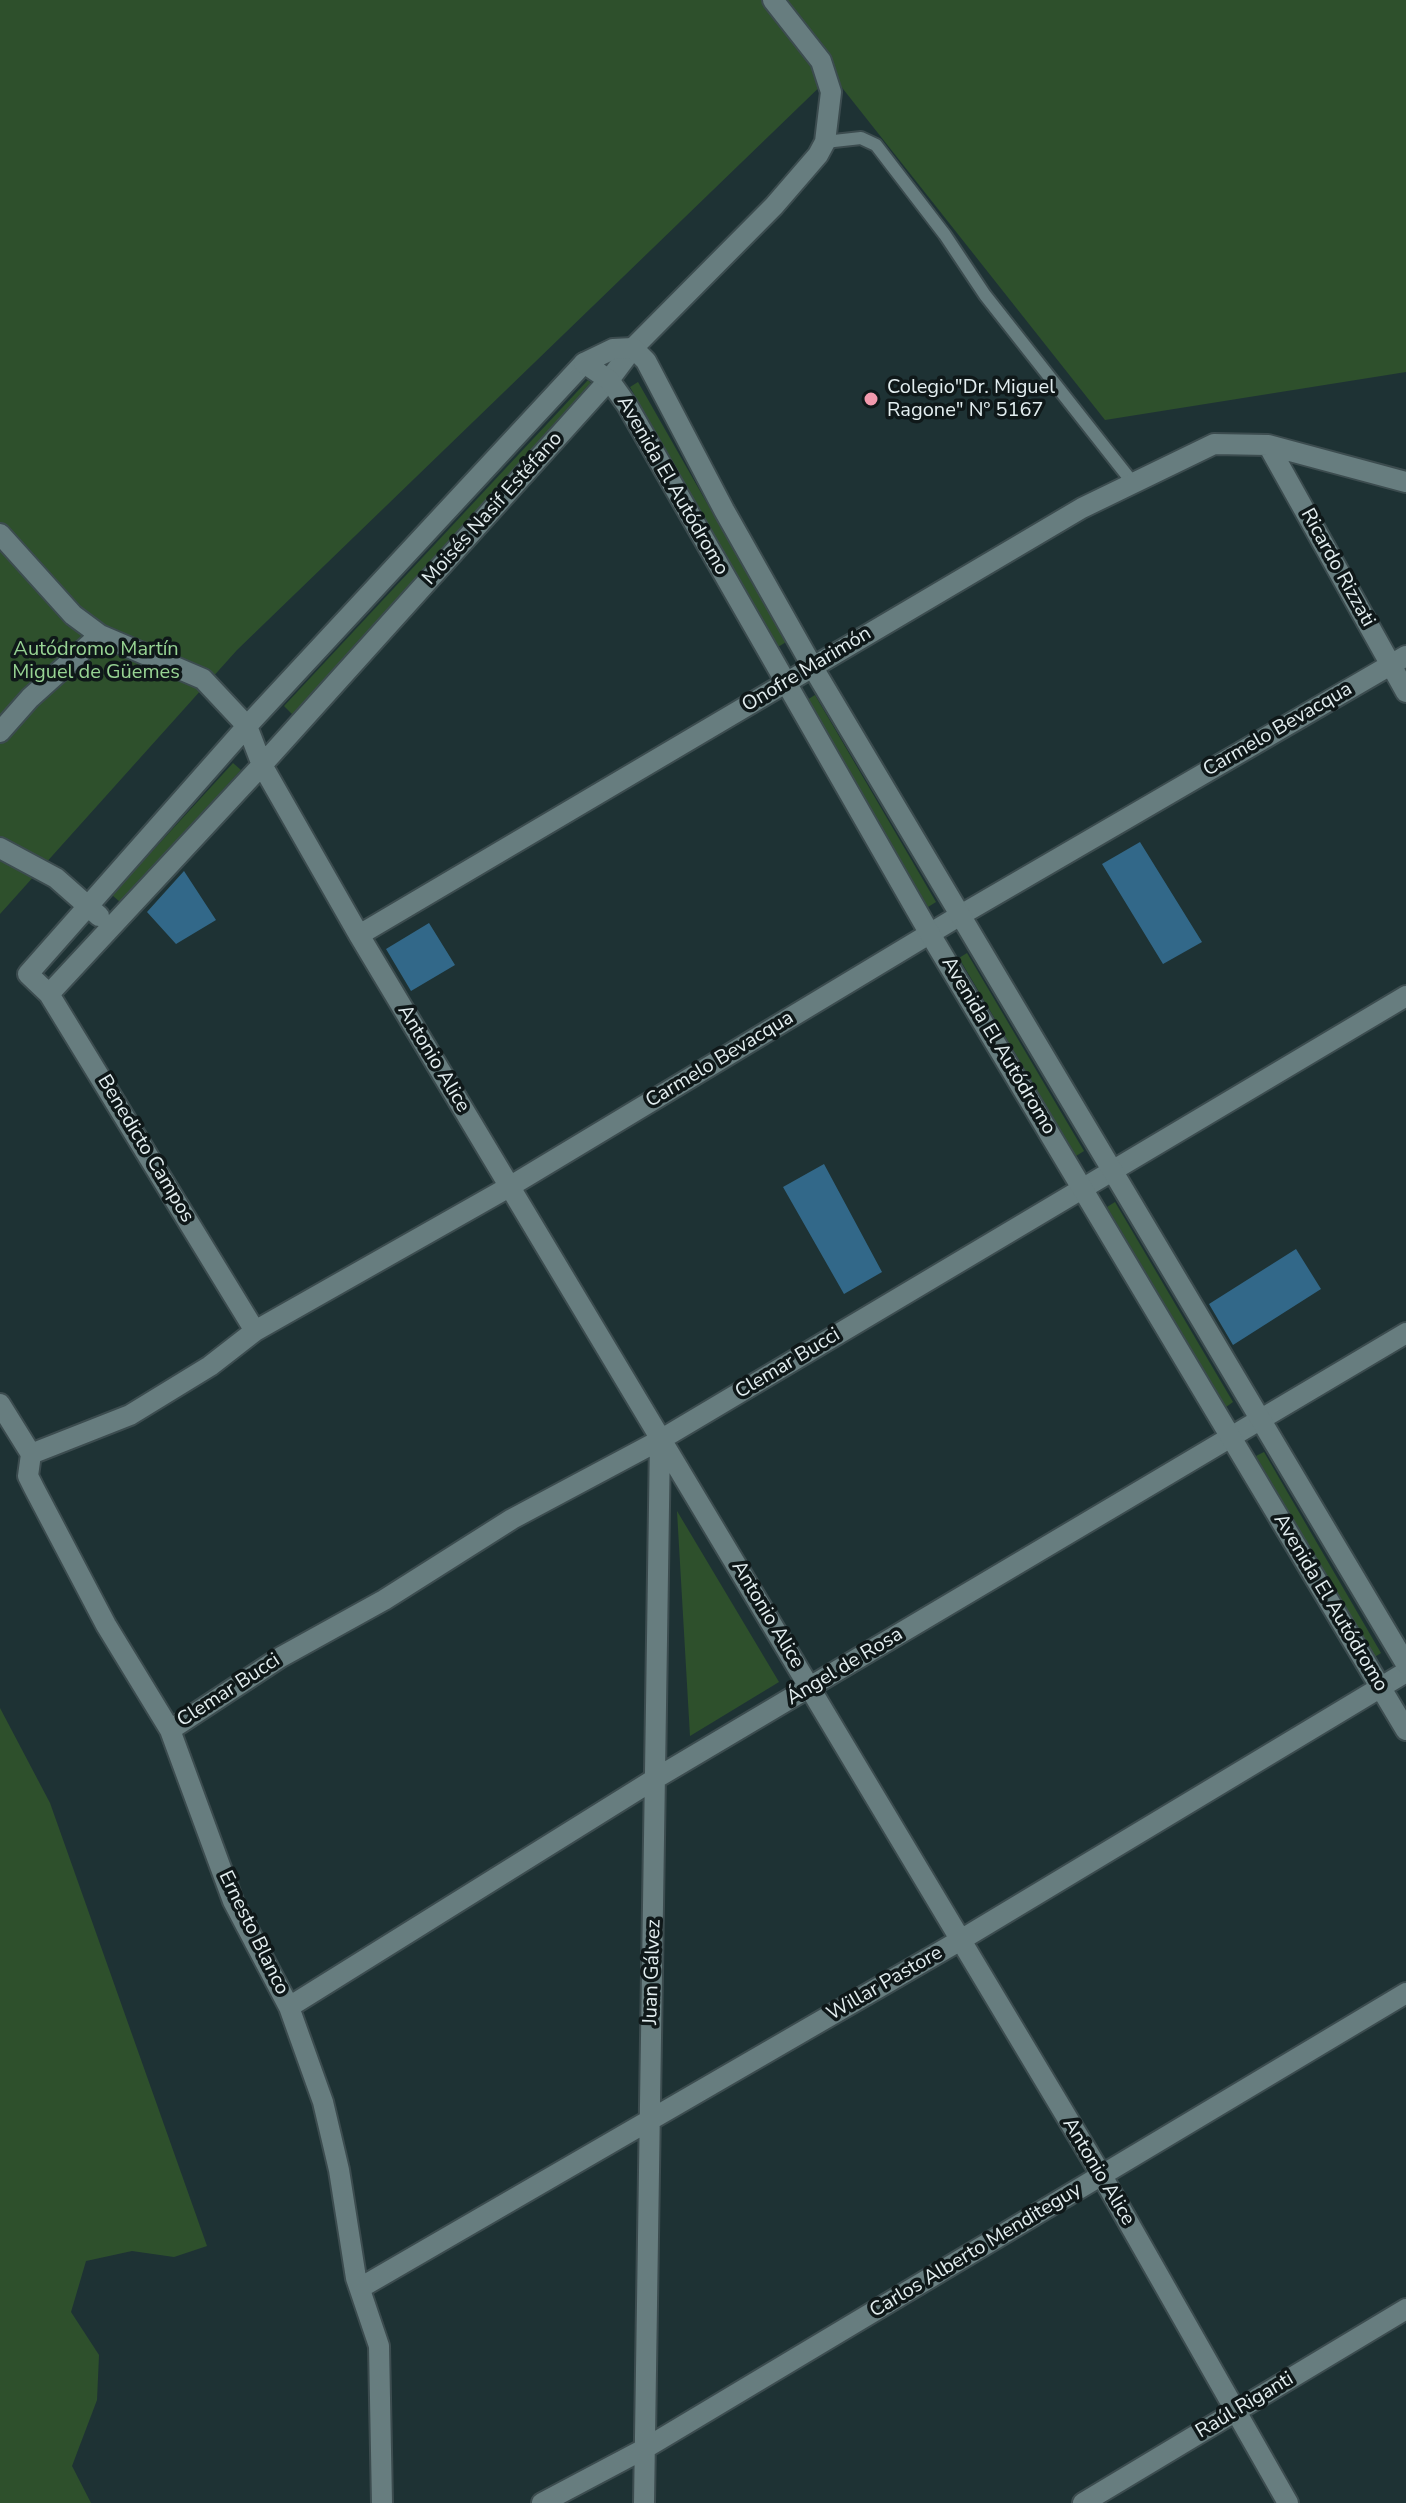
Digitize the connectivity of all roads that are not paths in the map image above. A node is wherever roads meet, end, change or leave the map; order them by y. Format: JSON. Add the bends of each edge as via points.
{"nodes":[{"id":1,"x":773,"y":0,"type":"edge"},
{"id":2,"x":825,"y":142,"type":"junction"},
{"id":3,"x":633,"y":348,"type":"junction"},
{"id":4,"x":584,"y":363,"type":"junction"},
{"id":5,"x":609,"y":380,"type":"junction"},
{"id":6,"x":1268,"y":445,"type":"junction"},
{"id":7,"x":1406,"y":482,"type":"edge"},
{"id":8,"x":1133,"y":483,"type":"junction"},
{"id":9,"x":0,"y":534,"type":"edge"},
{"id":10,"x":100,"y":635,"type":"junction"},
{"id":11,"x":1398,"y":660,"type":"edge"},
{"id":12,"x":812,"y":666,"type":"junction"},
{"id":13,"x":784,"y":683,"type":"junction"},
{"id":14,"x":1406,"y":692,"type":"edge"},
{"id":15,"x":247,"y":726,"type":"junction"},
{"id":16,"x":0,"y":732,"type":"edge"},
{"id":17,"x":262,"y":765,"type":"junction"},
{"id":18,"x":0,"y":848,"type":"edge"},
{"id":19,"x":89,"y":907,"type":"junction"},
{"id":20,"x":959,"y":916,"type":"junction"},
{"id":21,"x":111,"y":927,"type":"junction"},
{"id":22,"x":930,"y":934,"type":"junction"},
{"id":23,"x":359,"y":935,"type":"junction"},
{"id":24,"x":28,"y":974,"type":"joint"},
{"id":25,"x":49,"y":994,"type":"junction"},
{"id":26,"x":1406,"y":996,"type":"edge"},
{"id":27,"x":1112,"y":1173,"type":"junction"},
{"id":28,"x":509,"y":1187,"type":"junction"},
{"id":29,"x":1083,"y":1189,"type":"junction"},
{"id":30,"x":255,"y":1331,"type":"junction"},
{"id":31,"x":1406,"y":1333,"type":"edge"},
{"id":32,"x":0,"y":1404,"type":"edge"},
{"id":33,"x":1261,"y":1421,"type":"junction"},
{"id":34,"x":1230,"y":1439,"type":"junction"},
{"id":35,"x":660,"y":1440,"type":"junction"},
{"id":36,"x":31,"y":1454,"type":"junction"},
{"id":37,"x":1406,"y":1664,"type":"edge"},
{"id":38,"x":1406,"y":1672,"type":"edge"},
{"id":39,"x":811,"y":1688,"type":"junction"},
{"id":40,"x":1382,"y":1689,"type":"junction"},
{"id":41,"x":170,"y":1730,"type":"junction"},
{"id":42,"x":1406,"y":1730,"type":"edge"},
{"id":43,"x":658,"y":1777,"type":"junction"},
{"id":44,"x":959,"y":1941,"type":"junction"},
{"id":45,"x":1406,"y":1993,"type":"edge"},
{"id":46,"x":289,"y":2007,"type":"junction"},
{"id":47,"x":649,"y":2120,"type":"junction"},
{"id":48,"x":1102,"y":2176,"type":"junction"},
{"id":49,"x":360,"y":2288,"type":"junction"},
{"id":50,"x":1406,"y":2309,"type":"edge"},
{"id":51,"x":1237,"y":2412,"type":"junction"},
{"id":52,"x":644,"y":2449,"type":"junction"},
{"id":53,"x":382,"y":2503,"type":"edge"},
{"id":54,"x":542,"y":2503,"type":"edge"},
{"id":55,"x":644,"y":2503,"type":"edge"},
{"id":56,"x":1083,"y":2503,"type":"edge"},
{"id":57,"x":1288,"y":2503,"type":"edge"}],
"edges":[{"from":1,"to":2,"type":"street","via":[[821,61],[831,92]]},
{"from":2,"to":3,"type":"street","name":"Moisés Nasif Estéfano","via":[[774,206]]},
{"from":2,"to":8,"type":"lane","via":[[861,138],[876,145],[985,295]]},
{"from":3,"to":4,"type":"street","via":[[613,349]]},
{"from":3,"to":5,"type":"street","name":"Moisés Nasif Estéfano"},
{"from":3,"to":12,"type":"street","name":"Avenida El Autódromo","via":[[646,361]]},
{"from":4,"to":5,"type":"street","name":"Avenida El Autódromo"},
{"from":4,"to":15,"type":"street","name":"Moisés Nasif Estéfano"},
{"from":5,"to":13,"type":"street","name":"Avenida El Autódromo"},
{"from":5,"to":17,"type":"street","name":"Moisés Nasif Estéfano"},
{"from":6,"to":7,"type":"street","name":"Onofre Marimón"},
{"from":6,"to":8,"type":"street","name":"Onofre Marimón","via":[[1214,444]]},
{"from":6,"to":11,"type":"street","name":"Ricardo Rizzati"},
{"from":8,"to":12,"type":"street","name":"Onofre Marimón"},
{"from":9,"to":10,"type":"street","via":[[73,615]]},
{"from":10,"to":15,"type":"street","via":[[203,679]]},
{"from":10,"to":16,"type":"street"},
{"from":11,"to":14,"type":"street","name":"Ricardo Rizzati"},
{"from":11,"to":20,"type":"street","name":"Carmelo Bevacqua"},
{"from":12,"to":13,"type":"street","name":"Onofre Marimón"},
{"from":12,"to":20,"type":"street","name":"Avenida El Autódromo"},
{"from":13,"to":22,"type":"street","name":"Avenida El Autódromo"},
{"from":13,"to":23,"type":"street","name":"Onofre Marimón"},
{"from":15,"to":17,"type":"street","name":"Antonio Alice"},
{"from":15,"to":19,"type":"street","name":"Moisés Nasif Estéfano"},
{"from":17,"to":21,"type":"street","name":"Moisés Nasif Estéfano"},
{"from":17,"to":23,"type":"street","name":"Antonio Alice"},
{"from":18,"to":19,"type":"street","via":[[56,878]]},
{"from":19,"to":21,"type":"street"},
{"from":19,"to":24,"type":"street","name":"Moisés Nasif Estéfano"},
{"from":20,"to":22,"type":"street","name":"Carmelo Bevacqua"},
{"from":20,"to":27,"type":"street","name":"Avenida El Autódromo"},
{"from":21,"to":25,"type":"street","name":"Moisés Nasif Estéfano"},
{"from":22,"to":28,"type":"street","name":"Carmelo Bevacqua"},
{"from":22,"to":29,"type":"street","name":"Avenida El Autódromo"},
{"from":23,"to":28,"type":"street","name":"Antonio Alice"},
{"from":24,"to":25,"type":"street","name":"Benedicto Campos"},
{"from":25,"to":30,"type":"street","name":"Benedicto Campos"},
{"from":26,"to":27,"type":"street","name":"Clemar Bucci"},
{"from":27,"to":29,"type":"street","name":"Clemar Bucci"},
{"from":27,"to":33,"type":"street","name":"Avenida El Autódromo"},
{"from":28,"to":30,"type":"street","name":"Carmelo Bevacqua"},
{"from":28,"to":35,"type":"street","name":"Antonio Alice"},
{"from":29,"to":34,"type":"street","name":"Avenida El Autódromo"},
{"from":29,"to":35,"type":"street","name":"Clemar Bucci"},
{"from":30,"to":36,"type":"street","name":"Carmelo Bevacqua","via":[[130,1415]]},
{"from":31,"to":33,"type":"street","name":"Ángel de Rosa"},
{"from":32,"to":36,"type":"street","name":"Ernesto Blanco"},
{"from":33,"to":34,"type":"street","name":"Ángel de Rosa"},
{"from":33,"to":37,"type":"street","name":"Avenida El Autódromo"},
{"from":34,"to":39,"type":"street","name":"Ángel de Rosa"},
{"from":34,"to":40,"type":"street","name":"Avenida El Autódromo"},
{"from":35,"to":39,"type":"street","name":"Antonio Alice"},
{"from":35,"to":41,"type":"street","name":"Clemar Bucci","via":[[501,1526]]},
{"from":35,"to":43,"type":"street","name":"Juan Gálvez"},
{"from":36,"to":41,"type":"street","name":"Ernesto Blanco","via":[[28,1476],[106,1625]]},
{"from":38,"to":40,"type":"street","name":"Willar Pastore"},
{"from":39,"to":43,"type":"street","name":"Ángel de Rosa"},
{"from":39,"to":44,"type":"street","name":"Antonio Alice"},
{"from":40,"to":42,"type":"street","name":"Avenida El Autódromo"},
{"from":40,"to":44,"type":"street","name":"Willar Pastore"},
{"from":41,"to":46,"type":"street","name":"Ernesto Blanco","via":[[233,1901]]},
{"from":43,"to":46,"type":"street","name":"Ángel de Rosa"},
{"from":43,"to":47,"type":"street","name":"Juan Gálvez"},
{"from":44,"to":47,"type":"street","name":"Willar Pastore"},
{"from":44,"to":48,"type":"street","name":"Antonio Alice"},
{"from":45,"to":48,"type":"street","name":"Carlos Alberto Menditeguy"},
{"from":46,"to":49,"type":"street","name":"Ernesto Blanco","via":[[330,2126]]},
{"from":47,"to":49,"type":"street","name":"Willar Pastore"},
{"from":47,"to":52,"type":"street","name":"Juan Gálvez"},
{"from":48,"to":51,"type":"street","name":"Antonio Alice"},
{"from":48,"to":52,"type":"street","name":"Carlos Alberto Menditeguy"},
{"from":49,"to":53,"type":"street","name":"Ernesto Blanco","via":[[379,2346]]},
{"from":50,"to":51,"type":"street","name":"Raúl Riganti"},
{"from":51,"to":56,"type":"street","name":"Raúl Riganti"},
{"from":51,"to":57,"type":"street","name":"Antonio Alice"},
{"from":52,"to":54,"type":"street","name":"Carlos Alberto Menditeguy"},
{"from":52,"to":55,"type":"street","name":"Juan Gálvez"}]}
